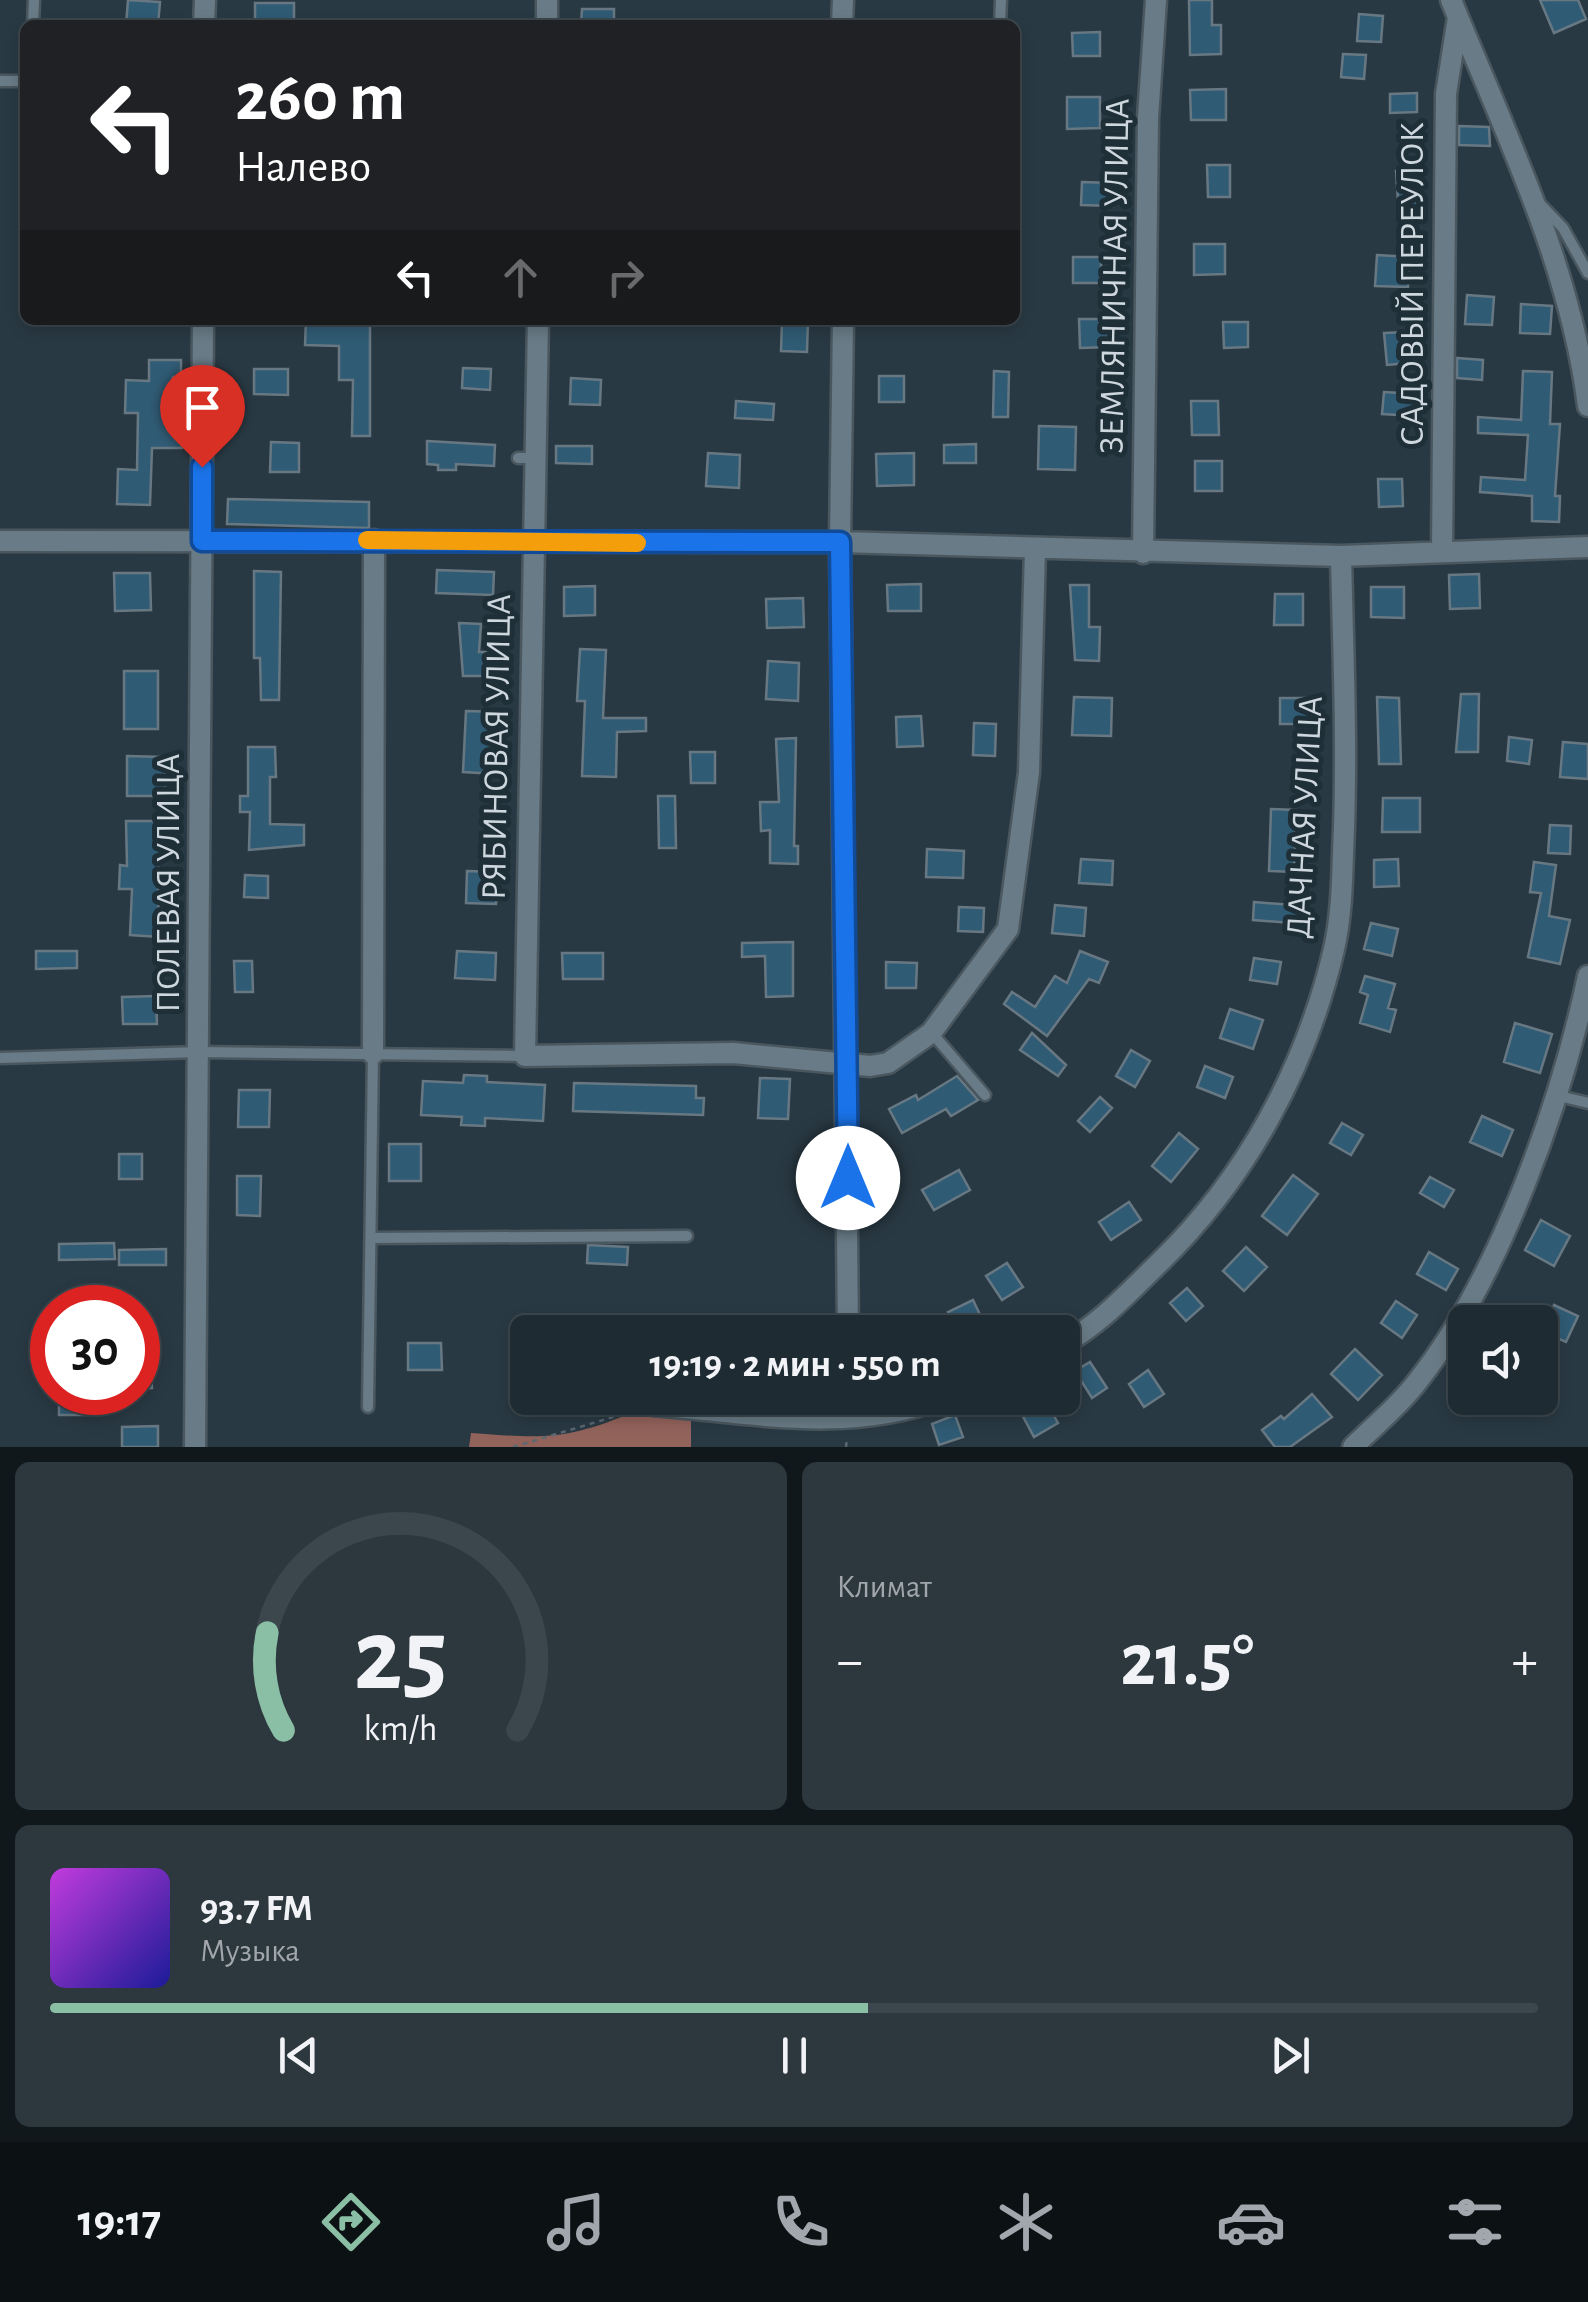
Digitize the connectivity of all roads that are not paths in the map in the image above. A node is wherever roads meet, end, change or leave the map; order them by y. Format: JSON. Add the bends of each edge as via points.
{"nodes":[{"id":1,"x":1156,"y":0,"type":"edge"},
{"id":2,"x":1454,"y":9,"type":"edge"},
{"id":3,"x":1532,"y":195,"type":"junction"},
{"id":4,"x":1588,"y":274,"type":"edge"},
{"id":5,"x":203,"y":325,"type":"edge"},
{"id":6,"x":538,"y":325,"type":"edge"},
{"id":7,"x":842,"y":325,"type":"edge"},
{"id":8,"x":1588,"y":406,"type":"edge"},
{"id":9,"x":374,"y":540,"type":"junction"},
{"id":10,"x":0,"y":541,"type":"edge"},
{"id":11,"x":202,"y":541,"type":"junction"},
{"id":12,"x":840,"y":542,"type":"junction"},
{"id":13,"x":532,"y":544,"type":"junction"},
{"id":14,"x":1588,"y":547,"type":"edge"},
{"id":15,"x":1035,"y":549,"type":"junction"},
{"id":16,"x":1442,"y":552,"type":"junction"},
{"id":17,"x":1143,"y":553,"type":"junction"},
{"id":18,"x":1341,"y":556,"type":"junction"},
{"id":19,"x":1588,"y":976,"type":"edge"},
{"id":20,"x":931,"y":1033,"type":"junction"},
{"id":21,"x":200,"y":1052,"type":"junction"},
{"id":22,"x":373,"y":1054,"type":"junction"},
{"id":23,"x":525,"y":1056,"type":"junction"},
{"id":24,"x":0,"y":1058,"type":"edge"},
{"id":25,"x":847,"y":1061,"type":"junction"},
{"id":26,"x":986,"y":1095,"type":"dead end"},
{"id":27,"x":1554,"y":1095,"type":"junction"},
{"id":28,"x":1588,"y":1103,"type":"edge"},
{"id":29,"x":687,"y":1236,"type":"dead end"},
{"id":30,"x":372,"y":1238,"type":"junction"},
{"id":31,"x":848,"y":1315,"type":"edge"},
{"id":32,"x":1080,"y":1332,"type":"edge"},
{"id":33,"x":368,"y":1407,"type":"dead end"},
{"id":34,"x":776,"y":1415,"type":"edge"},
{"id":35,"x":849,"y":1415,"type":"edge"},
{"id":36,"x":891,"y":1415,"type":"edge"},
{"id":37,"x":849,"y":1421,"type":"junction"},
{"id":38,"x":195,"y":1447,"type":"edge"},
{"id":39,"x":1353,"y":1447,"type":"edge"}],
"edges":[{"from":1,"to":17,"type":"street","name":"ЗЕМЛЯНИЧНАЯ УЛИЦА","via":[[1148,118]]},
{"from":2,"to":3,"type":"street"},
{"from":2,"to":16,"type":"street","name":"САДОВЫЙ ПЕРЕУЛОК","via":[[1446,94]]},
{"from":3,"to":4,"type":"lane","via":[[1563,228]]},
{"from":3,"to":8,"type":"street","via":[[1580,342]]},
{"from":5,"to":11,"type":"street","name":"ПОЛЕВАЯ УЛИЦА"},
{"from":6,"to":13,"type":"street","name":"РЯБИНОВАЯ УЛИЦА","via":[[526,458]]},
{"from":7,"to":12,"type":"street"},
{"from":9,"to":11,"type":"street"},
{"from":9,"to":13,"type":"street"},
{"from":9,"to":22,"type":"street"},
{"from":10,"to":11,"type":"street"},
{"from":11,"to":21,"type":"street","name":"ПОЛЕВАЯ УЛИЦА"},
{"from":12,"to":13,"type":"street"},
{"from":12,"to":15,"type":"street"},
{"from":12,"to":25,"type":"street"},
{"from":13,"to":23,"type":"street","name":"РЯБИНОВАЯ УЛИЦА"},
{"from":14,"to":16,"type":"street"},
{"from":15,"to":17,"type":"street"},
{"from":15,"to":20,"type":"street","via":[[1028,772],[1008,929]]},
{"from":16,"to":18,"type":"street"},
{"from":17,"to":18,"type":"street"},
{"from":18,"to":32,"type":"street","name":"ДАЧНАЯ УЛИЦА","via":[[1342,873],[1334,946],[1292,1076],[1235,1179],[1180,1242]]},
{"from":19,"to":27,"type":"street"},
{"from":20,"to":25,"type":"street","via":[[888,1063]]},
{"from":20,"to":26,"type":"lane"},
{"from":21,"to":22,"type":"lane"},
{"from":21,"to":24,"type":"lane"},
{"from":21,"to":38,"type":"street","name":"ПОЛЕВАЯ УЛИЦА"},
{"from":22,"to":23,"type":"lane"},
{"from":22,"to":30,"type":"lane"},
{"from":23,"to":25,"type":"street","via":[[733,1053]]},
{"from":25,"to":31,"type":"street"},
{"from":27,"to":28,"type":"lane"},
{"from":27,"to":39,"type":"street","via":[[1501,1242],[1417,1383]]},
{"from":29,"to":30,"type":"lane"},
{"from":30,"to":33,"type":"lane"},
{"from":34,"to":37,"type":"street"},
{"from":35,"to":37,"type":"street"},
{"from":36,"to":37,"type":"street"}]}
